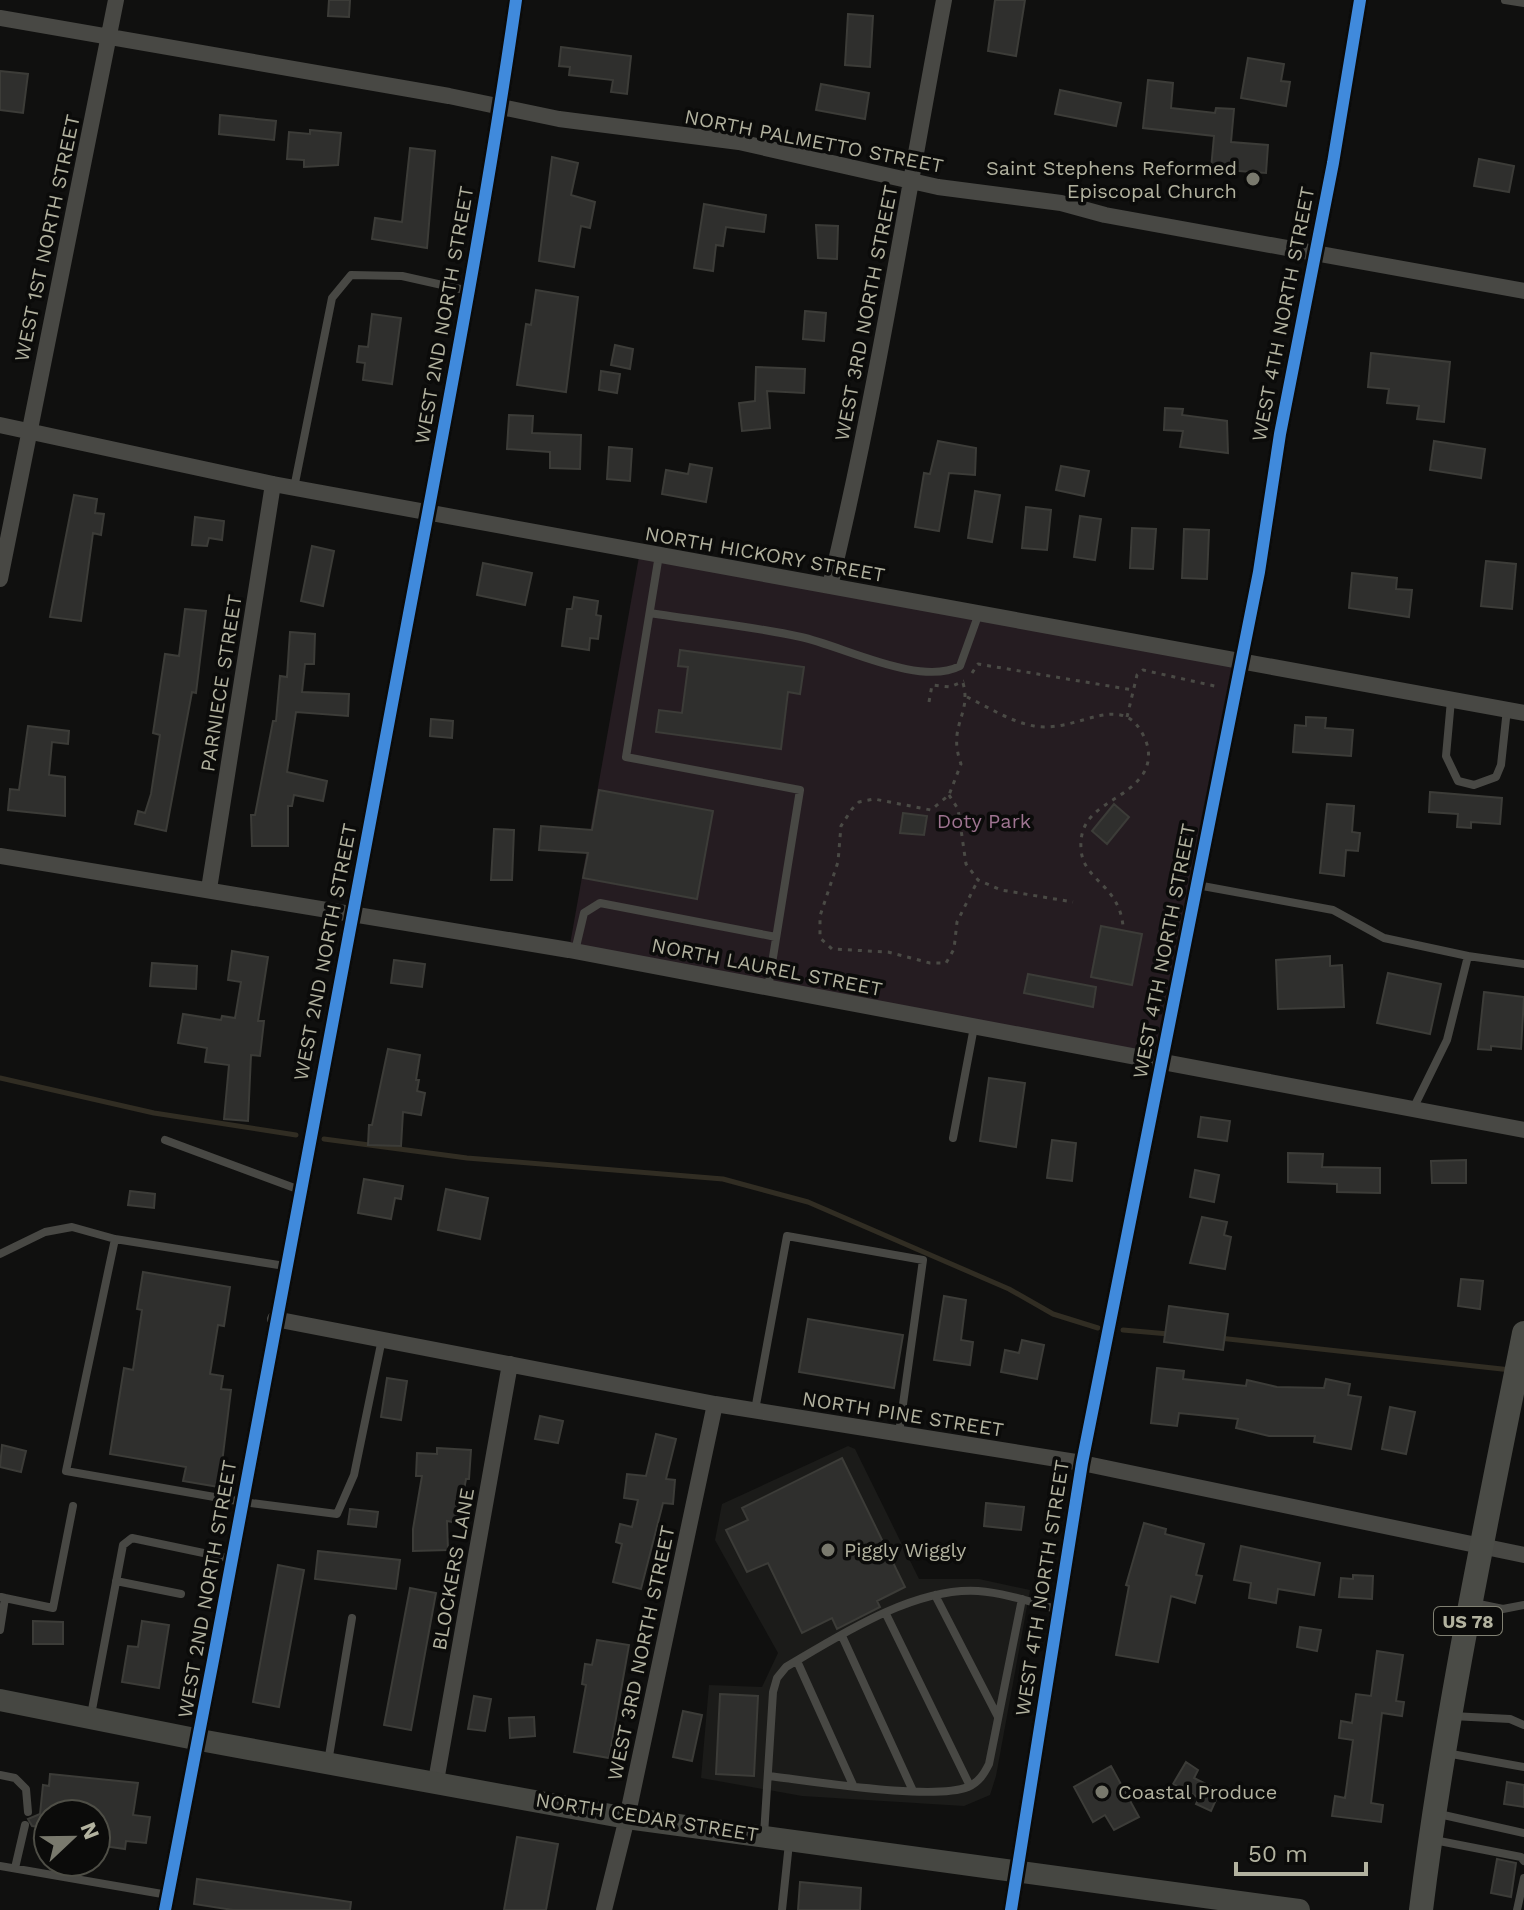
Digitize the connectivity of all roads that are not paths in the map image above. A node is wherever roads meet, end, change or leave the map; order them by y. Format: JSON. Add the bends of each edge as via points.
{"nodes":[{"id":1,"x":116,"y":0,"type":"edge"},
{"id":2,"x":516,"y":0,"type":"edge"},
{"id":3,"x":944,"y":0,"type":"edge"},
{"id":4,"x":1360,"y":0,"type":"edge"},
{"id":5,"x":1505,"y":0,"type":"edge"},
{"id":6,"x":1524,"y":3,"type":"edge"},
{"id":7,"x":0,"y":18,"type":"edge"},
{"id":8,"x":110,"y":39,"type":"junction"},
{"id":9,"x":501,"y":107,"type":"junction"},
{"id":10,"x":913,"y":181,"type":"junction"},
{"id":11,"x":1315,"y":252,"type":"junction"},
{"id":12,"x":469,"y":291,"type":"junction"},
{"id":13,"x":1524,"y":291,"type":"edge"},
{"id":14,"x":0,"y":425,"type":"edge"},
{"id":15,"x":27,"y":429,"type":"junction"},
{"id":16,"x":273,"y":484,"type":"junction"},
{"id":17,"x":294,"y":488,"type":"junction"},
{"id":18,"x":427,"y":512,"type":"junction"},
{"id":19,"x":659,"y":555,"type":"junction"},
{"id":20,"x":0,"y":579,"type":"edge"},
{"id":21,"x":830,"y":586,"type":"junction"},
{"id":22,"x":650,"y":613,"type":"junction"},
{"id":23,"x":979,"y":613,"type":"junction"},
{"id":24,"x":1239,"y":660,"type":"junction"},
{"id":25,"x":1451,"y":699,"type":"junction"},
{"id":26,"x":1507,"y":709,"type":"junction"},
{"id":27,"x":1524,"y":713,"type":"edge"},
{"id":28,"x":0,"y":856,"type":"edge"},
{"id":29,"x":1197,"y":885,"type":"junction"},
{"id":30,"x":209,"y":889,"type":"junction"},
{"id":31,"x":353,"y":915,"type":"junction"},
{"id":32,"x":776,"y":937,"type":"junction"},
{"id":33,"x":575,"y":951,"type":"junction"},
{"id":34,"x":1468,"y":956,"type":"junction"},
{"id":35,"x":1524,"y":964,"type":"edge"},
{"id":36,"x":768,"y":988,"type":"junction"},
{"id":37,"x":974,"y":1026,"type":"junction"},
{"id":38,"x":1163,"y":1062,"type":"junction"},
{"id":39,"x":1413,"y":1109,"type":"junction"},
{"id":40,"x":1524,"y":1130,"type":"edge"},
{"id":41,"x":953,"y":1138,"type":"dead end"},
{"id":42,"x":165,"y":1140,"type":"dead end"},
{"id":43,"x":300,"y":1190,"type":"junction"},
{"id":44,"x":115,"y":1239,"type":"junction"},
{"id":45,"x":0,"y":1254,"type":"edge"},
{"id":46,"x":285,"y":1266,"type":"junction"},
{"id":47,"x":275,"y":1319,"type":"junction"},
{"id":48,"x":1524,"y":1333,"type":"edge"},
{"id":49,"x":382,"y":1339,"type":"junction"},
{"id":50,"x":510,"y":1364,"type":"junction"},
{"id":51,"x":715,"y":1404,"type":"junction"},
{"id":52,"x":755,"y":1410,"type":"junction"},
{"id":53,"x":899,"y":1433,"type":"junction"},
{"id":54,"x":1082,"y":1463,"type":"junction"},
{"id":55,"x":243,"y":1502,"type":"junction"},
{"id":56,"x":73,"y":1506,"type":"dead end"},
{"id":57,"x":1482,"y":1546,"type":"junction"},
{"id":58,"x":1524,"y":1555,"type":"edge"},
{"id":59,"x":232,"y":1559,"type":"junction"},
{"id":60,"x":116,"y":1581,"type":"junction"},
{"id":61,"x":181,"y":1594,"type":"dead end"},
{"id":62,"x":935,"y":1595,"type":"junction"},
{"id":63,"x":2,"y":1598,"type":"edge"},
{"id":64,"x":1022,"y":1599,"type":"junction"},
{"id":65,"x":1472,"y":1602,"type":"junction"},
{"id":66,"x":1524,"y":1605,"type":"edge"},
{"id":67,"x":1056,"y":1609,"type":"junction"},
{"id":68,"x":886,"y":1614,"type":"junction"},
{"id":69,"x":352,"y":1618,"type":"dead end"},
{"id":70,"x":0,"y":1630,"type":"edge"},
{"id":71,"x":842,"y":1636,"type":"junction"},
{"id":72,"x":797,"y":1661,"type":"junction"},
{"id":73,"x":0,"y":1700,"type":"edge"},
{"id":74,"x":1451,"y":1716,"type":"junction"},
{"id":75,"x":998,"y":1717,"type":"junction"},
{"id":76,"x":91,"y":1718,"type":"junction"},
{"id":77,"x":1524,"y":1725,"type":"edge"},
{"id":78,"x":200,"y":1740,"type":"junction"},
{"id":79,"x":1445,"y":1752,"type":"junction"},
{"id":80,"x":328,"y":1762,"type":"junction"},
{"id":81,"x":1524,"y":1767,"type":"edge"},
{"id":82,"x":0,"y":1775,"type":"edge"},
{"id":83,"x":768,"y":1776,"type":"junction"},
{"id":84,"x":436,"y":1781,"type":"junction"},
{"id":85,"x":853,"y":1785,"type":"junction"},
{"id":86,"x":970,"y":1786,"type":"junction"},
{"id":87,"x":913,"y":1791,"type":"junction"},
{"id":88,"x":28,"y":1812,"type":"dead end"},
{"id":89,"x":1434,"y":1813,"type":"junction"},
{"id":90,"x":627,"y":1818,"type":"junction"},
{"id":91,"x":25,"y":1825,"type":"dead end"},
{"id":92,"x":1524,"y":1833,"type":"edge"},
{"id":93,"x":764,"y":1836,"type":"junction"},
{"id":94,"x":789,"y":1839,"type":"junction"},
{"id":95,"x":1430,"y":1839,"type":"junction"},
{"id":96,"x":1524,"y":1861,"type":"edge"},
{"id":97,"x":0,"y":1866,"type":"edge"},
{"id":98,"x":15,"y":1868,"type":"junction"},
{"id":99,"x":1018,"y":1872,"type":"junction"},
{"id":100,"x":1524,"y":1878,"type":"edge"},
{"id":101,"x":166,"y":1902,"type":"edge"},
{"id":102,"x":1188,"y":1902,"type":"edge"},
{"id":103,"x":604,"y":1910,"type":"edge"},
{"id":104,"x":782,"y":1910,"type":"edge"},
{"id":105,"x":1011,"y":1910,"type":"edge"},
{"id":106,"x":1299,"y":1910,"type":"edge"},
{"id":107,"x":1421,"y":1910,"type":"edge"},
{"id":108,"x":1517,"y":1910,"type":"edge"}],
"edges":[{"from":1,"to":8,"type":"street","name":"WEST 1ST NORTH STREET"},
{"from":2,"to":9,"type":"street","name":"WEST 2ND NORTH STREET"},
{"from":3,"to":10,"type":"street","name":"WEST 3RD NORTH STREET"},
{"from":4,"to":11,"type":"street","name":"WEST 4TH NORTH STREET"},
{"from":5,"to":6,"type":"lane"},
{"from":7,"to":8,"type":"street","name":"NORTH PALMETTO STREET"},
{"from":8,"to":9,"type":"street","name":"NORTH PALMETTO STREET"},
{"from":8,"to":15,"type":"street","name":"WEST 1ST NORTH STREET"},
{"from":9,"to":10,"type":"street","name":"NORTH PALMETTO STREET","via":[[739,142]]},
{"from":9,"to":12,"type":"street","name":"WEST 2ND NORTH STREET"},
{"from":10,"to":11,"type":"street","name":"NORTH PALMETTO STREET","via":[[1061,203]]},
{"from":10,"to":21,"type":"street","name":"WEST 3RD NORTH STREET"},
{"from":11,"to":13,"type":"street","name":"NORTH PALMETTO STREET"},
{"from":11,"to":24,"type":"street","name":"WEST 4TH NORTH STREET"},
{"from":12,"to":17,"type":"lane","via":[[402,276],[351,275],[332,298]]},
{"from":12,"to":18,"type":"street","name":"WEST 2ND NORTH STREET"},
{"from":14,"to":15,"type":"street","name":"NORTH HICKORY STREET"},
{"from":15,"to":16,"type":"street","name":"NORTH HICKORY STREET"},
{"from":15,"to":20,"type":"street","name":"WEST 1ST NORTH STREET"},
{"from":16,"to":17,"type":"street","name":"NORTH HICKORY STREET"},
{"from":16,"to":30,"type":"street","name":"PARNIECE STREET"},
{"from":17,"to":18,"type":"street","name":"NORTH HICKORY STREET"},
{"from":18,"to":19,"type":"street","name":"NORTH HICKORY STREET"},
{"from":18,"to":31,"type":"street","name":"WEST 2ND NORTH STREET"},
{"from":19,"to":21,"type":"street","name":"NORTH HICKORY STREET"},
{"from":19,"to":22,"type":"lane"},
{"from":21,"to":23,"type":"street","name":"NORTH HICKORY STREET"},
{"from":22,"to":23,"type":"lane","via":[[803,637],[937,673],[960,666]]},
{"from":22,"to":32,"type":"lane","via":[[626,757],[800,790]]},
{"from":23,"to":24,"type":"street","name":"NORTH HICKORY STREET"},
{"from":24,"to":25,"type":"street","name":"NORTH HICKORY STREET"},
{"from":24,"to":29,"type":"street","name":"WEST 4TH NORTH STREET"},
{"from":25,"to":26,"type":"street","name":"NORTH HICKORY STREET"},
{"from":25,"to":26,"type":"lane","via":[[1446,756],[1458,781],[1474,785],[1496,777]]},
{"from":26,"to":27,"type":"street","name":"NORTH HICKORY STREET"},
{"from":28,"to":30,"type":"street","name":"NORTH LAUREL STREET"},
{"from":29,"to":34,"type":"lane","via":[[1333,910],[1384,938]]},
{"from":29,"to":38,"type":"street","name":"WEST 4TH NORTH STREET"},
{"from":30,"to":31,"type":"street","name":"NORTH LAUREL STREET"},
{"from":31,"to":33,"type":"street","name":"NORTH LAUREL STREET"},
{"from":31,"to":43,"type":"street","name":"WEST 2ND NORTH STREET"},
{"from":32,"to":33,"type":"lane","via":[[600,903],[584,913]]},
{"from":32,"to":36,"type":"lane"},
{"from":33,"to":36,"type":"street","name":"NORTH LAUREL STREET"},
{"from":34,"to":35,"type":"lane"},
{"from":34,"to":39,"type":"lane","via":[[1447,1040]]},
{"from":36,"to":37,"type":"street","name":"NORTH LAUREL STREET"},
{"from":37,"to":38,"type":"street","name":"NORTH LAUREL STREET"},
{"from":37,"to":41,"type":"lane"},
{"from":38,"to":39,"type":"street","name":"NORTH LAUREL STREET"},
{"from":38,"to":54,"type":"street","name":"WEST 4TH NORTH STREET"},
{"from":39,"to":40,"type":"street","name":"NORTH LAUREL STREET"},
{"from":42,"to":43,"type":"lane"},
{"from":43,"to":46,"type":"street","name":"WEST 2ND NORTH STREET"},
{"from":44,"to":45,"type":"lane","via":[[72,1227],[45,1232]]},
{"from":44,"to":46,"type":"lane"},
{"from":44,"to":55,"type":"lane","via":[[66,1471]]},
{"from":46,"to":47,"type":"street","name":"WEST 2ND NORTH STREET"},
{"from":47,"to":49,"type":"street","name":"NORTH PINE STREET"},
{"from":47,"to":55,"type":"street","name":"WEST 2ND NORTH STREET"},
{"from":48,"to":57,"type":"main road","number":"US 78"},
{"from":49,"to":50,"type":"street","name":"NORTH PINE STREET"},
{"from":49,"to":55,"type":"lane","via":[[354,1475],[337,1514]]},
{"from":50,"to":51,"type":"street","name":"NORTH PINE STREET"},
{"from":50,"to":84,"type":"street","name":"BLOCKERS LANE"},
{"from":51,"to":52,"type":"street","name":"NORTH PINE STREET"},
{"from":51,"to":90,"type":"street","name":"WEST 3RD NORTH STREET"},
{"from":52,"to":53,"type":"street","name":"NORTH PINE STREET"},
{"from":52,"to":53,"type":"lane","via":[[787,1236],[923,1260]]},
{"from":53,"to":54,"type":"street","name":"NORTH PINE STREET"},
{"from":54,"to":57,"type":"street","name":"NORTH PINE STREET"},
{"from":54,"to":67,"type":"street","name":"WEST 4TH NORTH STREET"},
{"from":55,"to":59,"type":"street","name":"WEST 2ND NORTH STREET"},
{"from":56,"to":63,"type":"lane","via":[[53,1608]]},
{"from":57,"to":58,"type":"street","name":"NORTH PINE STREET"},
{"from":57,"to":65,"type":"main road","number":"US 78"},
{"from":59,"to":60,"type":"lane","via":[[132,1538],[123,1545]]},
{"from":59,"to":78,"type":"street","name":"WEST 2ND NORTH STREET"},
{"from":60,"to":61,"type":"lane"},
{"from":60,"to":76,"type":"lane"},
{"from":62,"to":64,"type":"lane","via":[[977,1591]]},
{"from":62,"to":68,"type":"lane"},
{"from":62,"to":75,"type":"lane"},
{"from":63,"to":70,"type":"lane"},
{"from":64,"to":67,"type":"lane"},
{"from":64,"to":75,"type":"lane"},
{"from":65,"to":66,"type":"lane","via":[[1503,1609]]},
{"from":65,"to":74,"type":"main road","number":"US 78"},
{"from":67,"to":99,"type":"street","name":"WEST 4TH NORTH STREET"},
{"from":68,"to":71,"type":"lane"},
{"from":68,"to":86,"type":"lane"},
{"from":69,"to":80,"type":"lane"},
{"from":71,"to":72,"type":"lane"},
{"from":71,"to":87,"type":"lane"},
{"from":72,"to":83,"type":"lane","via":[[777,1678],[773,1692]]},
{"from":72,"to":85,"type":"lane"},
{"from":73,"to":76,"type":"street","name":"NORTH CEDAR STREET"},
{"from":74,"to":77,"type":"lane","via":[[1510,1719]]},
{"from":74,"to":79,"type":"main road","number":"US 78"},
{"from":75,"to":86,"type":"lane","via":[[989,1764]]},
{"from":76,"to":78,"type":"street","name":"NORTH CEDAR STREET"},
{"from":78,"to":80,"type":"street","name":"NORTH CEDAR STREET"},
{"from":78,"to":101,"type":"street","name":"WEST 2ND NORTH STREET"},
{"from":79,"to":81,"type":"lane"},
{"from":79,"to":89,"type":"main road","number":"US 78"},
{"from":80,"to":84,"type":"street","name":"NORTH CEDAR STREET"},
{"from":82,"to":88,"type":"lane","via":[[15,1778],[26,1789]]},
{"from":83,"to":85,"type":"lane"},
{"from":83,"to":93,"type":"lane"},
{"from":84,"to":90,"type":"street","name":"NORTH CEDAR STREET"},
{"from":85,"to":87,"type":"lane"},
{"from":86,"to":87,"type":"lane"},
{"from":89,"to":92,"type":"lane"},
{"from":89,"to":95,"type":"main road","number":"US 78"},
{"from":90,"to":93,"type":"street","name":"NORTH CEDAR STREET"},
{"from":90,"to":103,"type":"street","name":"WEST 3RD NORTH STREET"},
{"from":91,"to":98,"type":"lane"},
{"from":93,"to":94,"type":"street","name":"NORTH CEDAR STREET"},
{"from":94,"to":99,"type":"street","name":"NORTH CEDAR STREET"},
{"from":94,"to":104,"type":"lane"},
{"from":95,"to":96,"type":"lane"},
{"from":95,"to":107,"type":"main road","number":"US 78"},
{"from":97,"to":98,"type":"lane"},
{"from":98,"to":101,"type":"lane"},
{"from":99,"to":102,"type":"street","name":"NORTH CEDAR STREET"},
{"from":99,"to":105,"type":"street","name":"WEST 4TH NORTH STREET"},
{"from":100,"to":108,"type":"lane"},
{"from":102,"to":106,"type":"street","name":"NORTH CEDAR STREET"}]}
